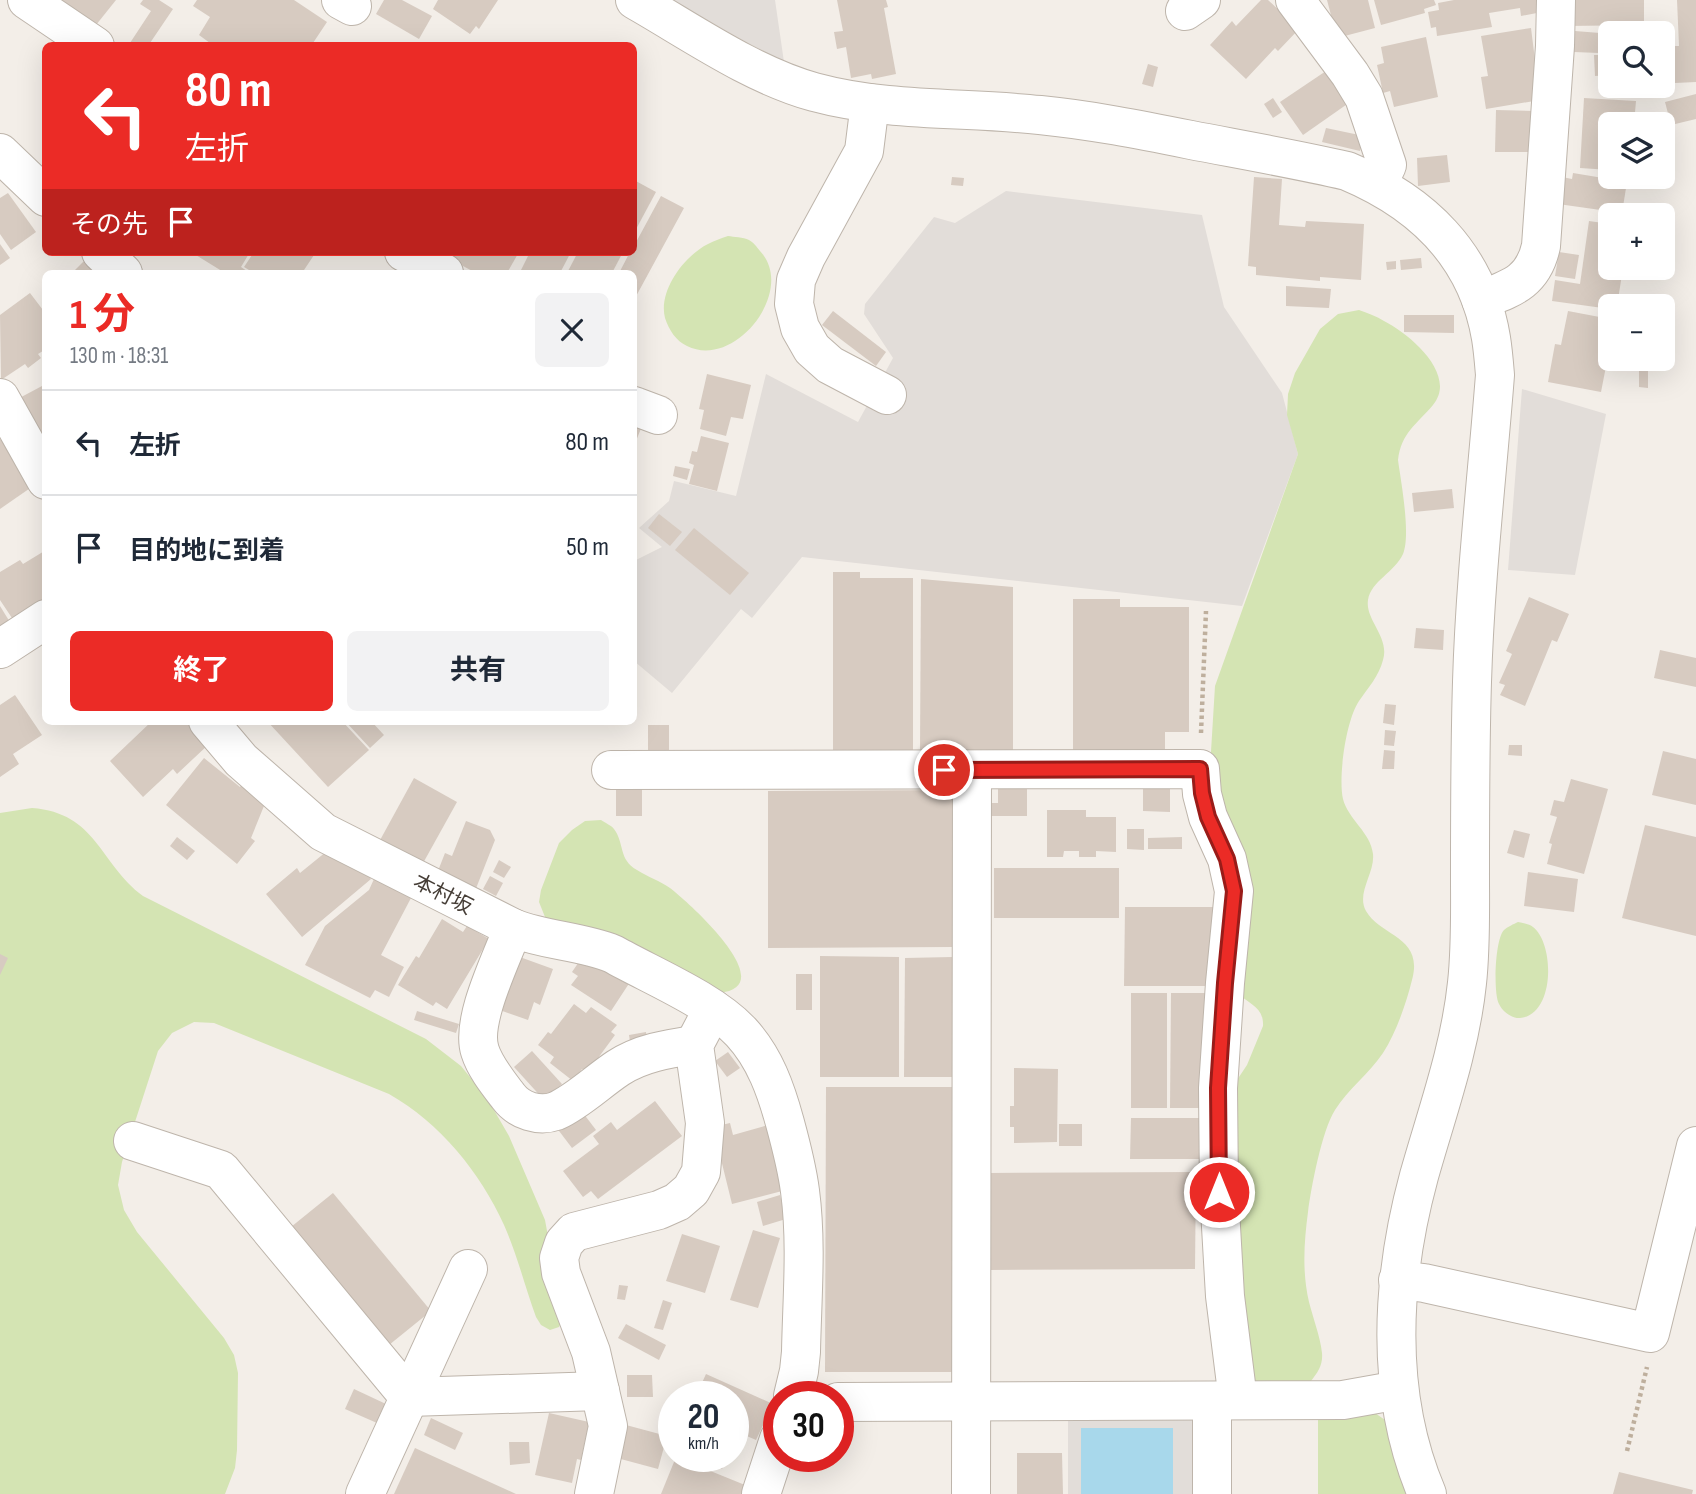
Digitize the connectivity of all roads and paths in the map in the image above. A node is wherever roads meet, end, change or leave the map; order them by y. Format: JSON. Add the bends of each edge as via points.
{"nodes":[{"id":1,"x":27,"y":0,"type":"edge"},
{"id":2,"x":635,"y":0,"type":"edge"},
{"id":3,"x":1295,"y":0,"type":"edge"},
{"id":4,"x":1556,"y":0,"type":"edge"},
{"id":5,"x":88,"y":42,"type":"edge"},
{"id":6,"x":870,"y":103,"type":"junction"},
{"id":7,"x":0,"y":153,"type":"edge"},
{"id":8,"x":1378,"y":184,"type":"junction"},
{"id":9,"x":42,"y":193,"type":"edge"},
{"id":10,"x":105,"y":256,"type":"edge"},
{"id":11,"x":412,"y":256,"type":"edge"},
{"id":12,"x":120,"y":270,"type":"edge"},
{"id":13,"x":438,"y":270,"type":"edge"},
{"id":14,"x":1481,"y":300,"type":"junction"},
{"id":15,"x":887,"y":395,"type":"dead end"},
{"id":16,"x":0,"y":398,"type":"edge"},
{"id":17,"x":42,"y":473,"type":"edge"},
{"id":18,"x":1206,"y":611,"type":"dead end"},
{"id":19,"x":42,"y":622,"type":"edge"},
{"id":20,"x":0,"y":649,"type":"edge"},
{"id":21,"x":211,"y":725,"type":"edge"},
{"id":22,"x":1200,"y":769,"type":"junction"},
{"id":23,"x":611,"y":770,"type":"dead end"},
{"id":24,"x":972,"y":770,"type":"junction"},
{"id":25,"x":513,"y":928,"type":"junction"},
{"id":26,"x":713,"y":1009,"type":"junction"},
{"id":27,"x":694,"y":1045,"type":"junction"},
{"id":28,"x":133,"y":1141,"type":"dead end"},
{"id":29,"x":1696,"y":1146,"type":"edge"},
{"id":30,"x":468,"y":1269,"type":"dead end"},
{"id":31,"x":1398,"y":1280,"type":"junction"},
{"id":32,"x":1650,"y":1333,"type":"junction"},
{"id":33,"x":797,"y":1381,"type":"edge"},
{"id":34,"x":1399,"y":1390,"type":"junction"},
{"id":35,"x":600,"y":1391,"type":"junction"},
{"id":36,"x":409,"y":1397,"type":"junction"},
{"id":37,"x":1225,"y":1400,"type":"junction"},
{"id":38,"x":972,"y":1401,"type":"junction"},
{"id":39,"x":854,"y":1402,"type":"edge"},
{"id":40,"x":1626,"y":1451,"type":"dead end"},
{"id":41,"x":768,"y":1472,"type":"edge"},
{"id":42,"x":365,"y":1494,"type":"edge"},
{"id":43,"x":594,"y":1494,"type":"edge"},
{"id":44,"x":761,"y":1494,"type":"edge"},
{"id":45,"x":971,"y":1494,"type":"edge"},
{"id":46,"x":1212,"y":1494,"type":"edge"},
{"id":47,"x":1427,"y":1494,"type":"edge"}],
"edges":[{"from":1,"to":5,"type":"street"},
{"from":2,"to":6,"type":"street","via":[[773,76],[811,91]]},
{"from":3,"to":8,"type":"street","via":[[1364,97],[1387,165]]},
{"from":4,"to":14,"type":"street","via":[[1538,260],[1520,283]]},
{"from":6,"to":8,"type":"street","via":[[1087,120],[1309,162]]},
{"from":6,"to":15,"type":"street","via":[[864,151],[806,257],[796,280],[794,304],[812,349],[830,365]]},
{"from":7,"to":9,"type":"street"},
{"from":8,"to":14,"type":"street","via":[[1442,234]]},
{"from":10,"to":12,"type":"street"},
{"from":11,"to":13,"type":"street"},
{"from":14,"to":31,"type":"street","via":[[1495,375],[1472,679],[1467,982],[1460,1033],[1418,1180]]},
{"from":16,"to":17,"type":"street"},
{"from":18,"to":22,"type":"path"},
{"from":19,"to":20,"type":"street"},
{"from":21,"to":25,"type":"street","name":"本村坂","via":[[241,760],[323,832]]},
{"from":22,"to":24,"type":"street"},
{"from":22,"to":37,"type":"street","via":[[1208,817],[1227,859],[1234,891],[1218,1088]]},
{"from":23,"to":24,"type":"street"},
{"from":24,"to":38,"type":"street"},
{"from":25,"to":26,"type":"street","name":"本村坂","via":[[605,951]]},
{"from":25,"to":27,"type":"street","via":[[480,1016],[478,1040],[494,1077],[522,1109],[537,1114],[554,1112],[640,1056]]},
{"from":26,"to":27,"type":"street"},
{"from":26,"to":33,"type":"street","name":"本村坂","via":[[741,1032],[763,1062],[778,1095],[795,1159],[803,1224]]},
{"from":27,"to":35,"type":"street","via":[[705,1123],[701,1172],[691,1190],[659,1210],[574,1232],[559,1258]]},
{"from":28,"to":36,"type":"street","via":[[221,1170]]},
{"from":29,"to":32,"type":"street"},
{"from":30,"to":36,"type":"street"},
{"from":31,"to":32,"type":"street"},
{"from":31,"to":34,"type":"street"},
{"from":32,"to":40,"type":"path","via":[[1653,1346]]},
{"from":34,"to":37,"type":"street","via":[[1343,1400]]},
{"from":34,"to":47,"type":"street"},
{"from":35,"to":36,"type":"street"},
{"from":35,"to":43,"type":"street","via":[[608,1426]]},
{"from":36,"to":42,"type":"street"},
{"from":37,"to":38,"type":"street"},
{"from":37,"to":46,"type":"street"},
{"from":38,"to":39,"type":"street"},
{"from":38,"to":45,"type":"street"},
{"from":41,"to":44,"type":"street"}]}
